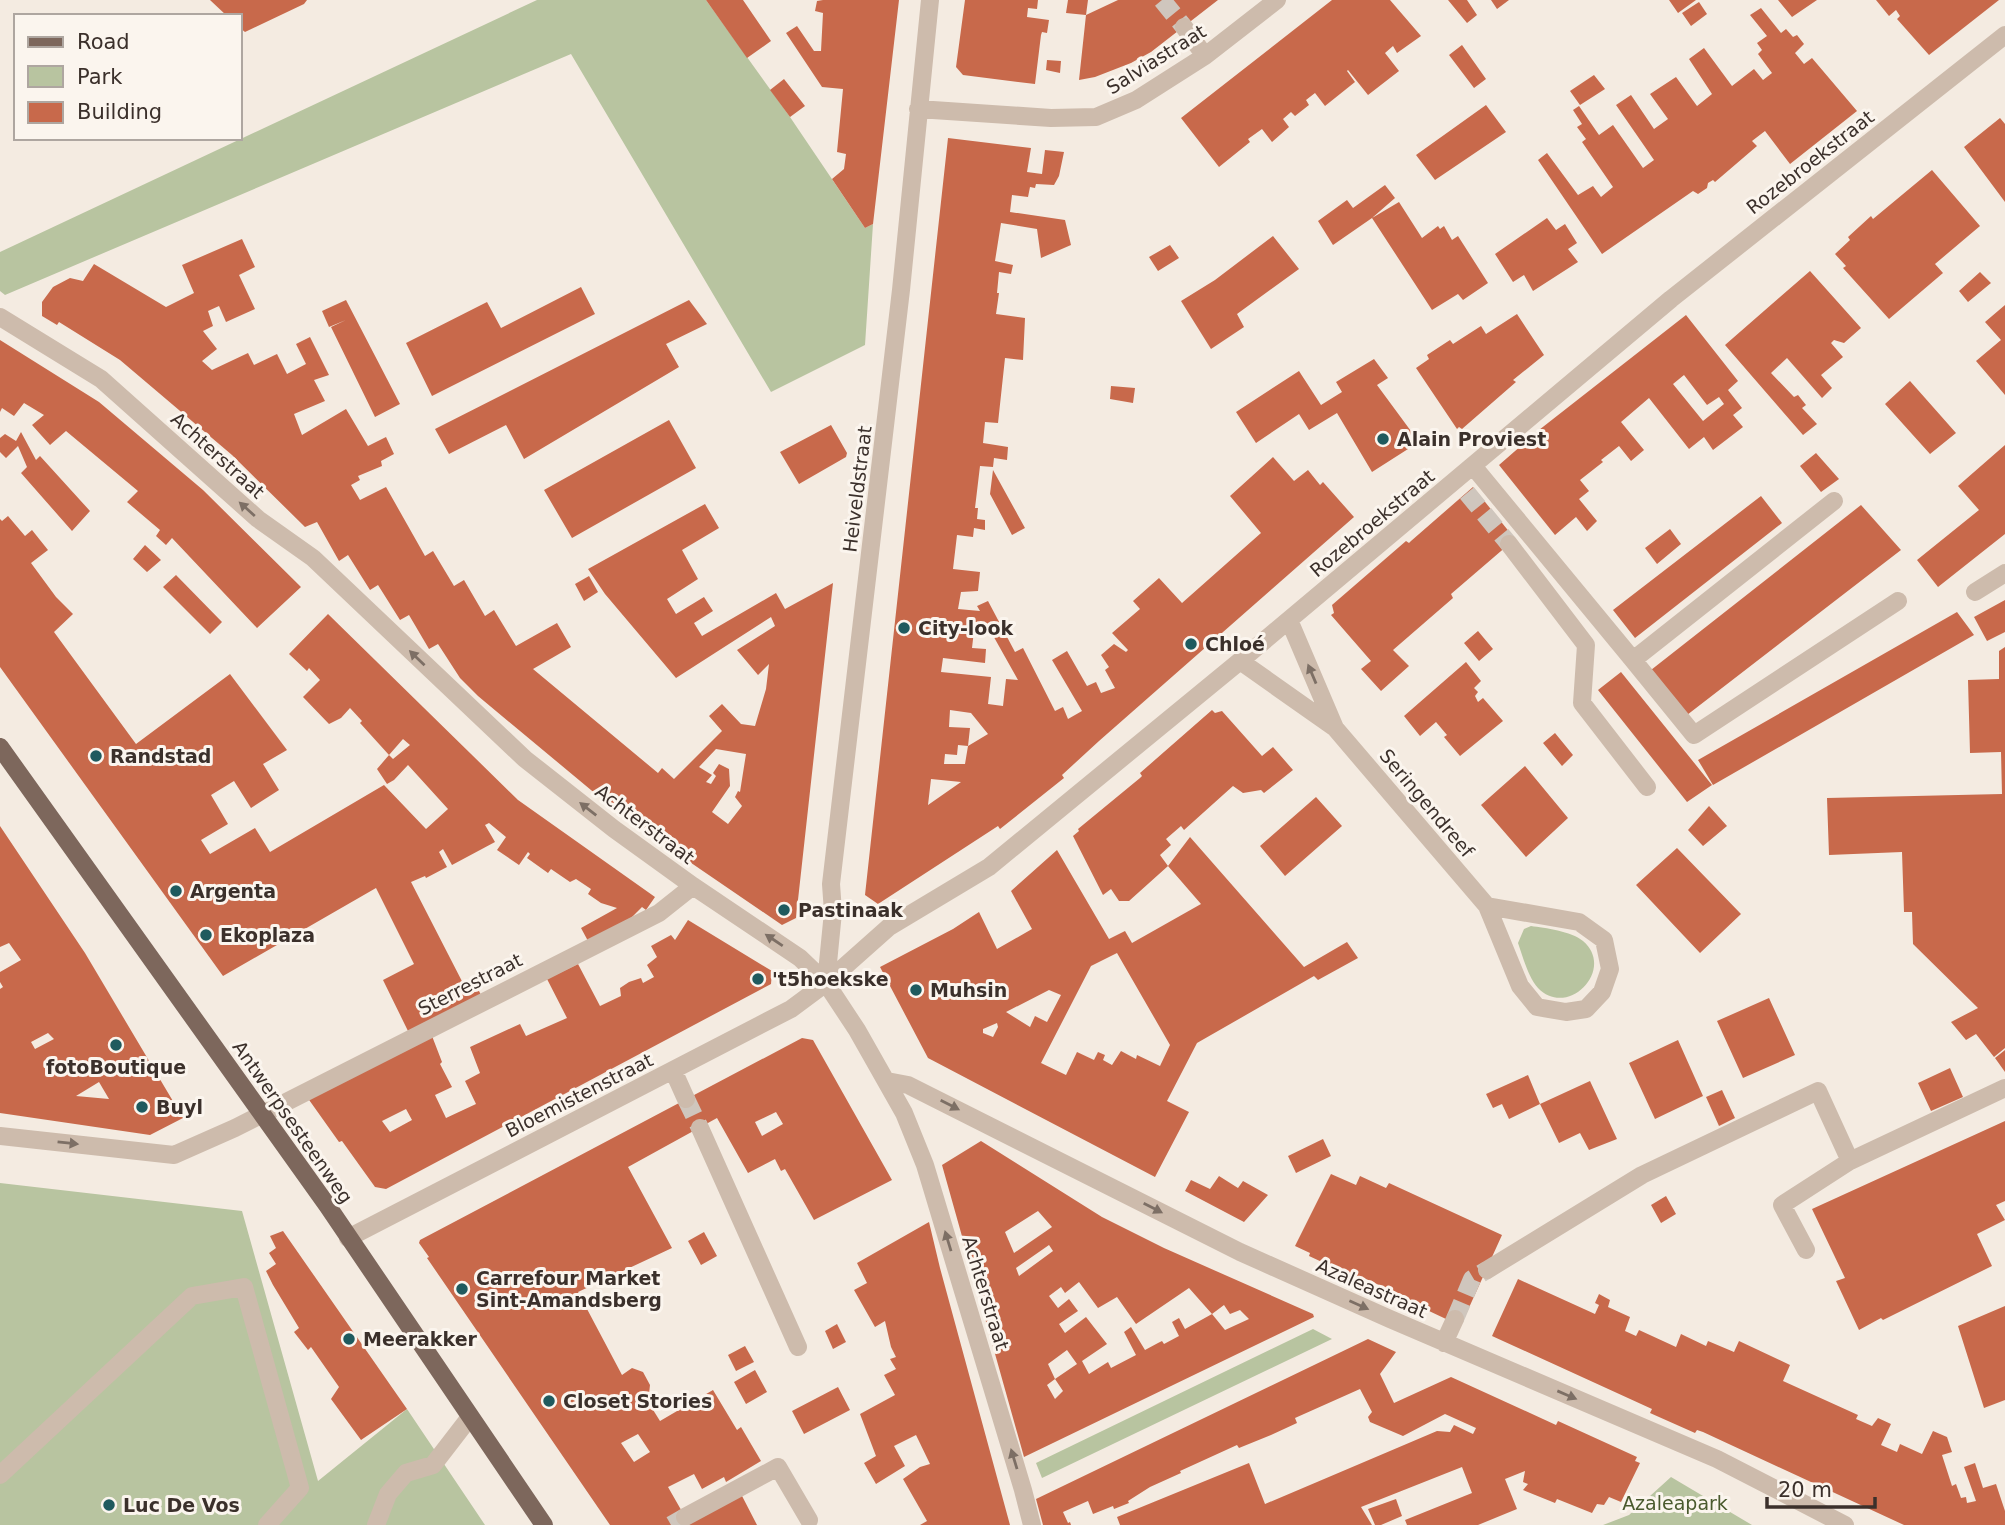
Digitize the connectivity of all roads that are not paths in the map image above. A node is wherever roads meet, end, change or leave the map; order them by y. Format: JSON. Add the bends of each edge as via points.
{"nodes":[{"id":1,"x":930,"y":0,"type":"edge"},
{"id":2,"x":1277,"y":0,"type":"edge"},
{"id":3,"x":1184,"y":27,"type":"tunnel mouth"},
{"id":4,"x":2005,"y":35,"type":"edge"},
{"id":5,"x":1205,"y":56,"type":"junction"},
{"id":6,"x":918,"y":109,"type":"junction"},
{"id":7,"x":0,"y":317,"type":"edge"},
{"id":8,"x":1473,"y":466,"type":"junction"},
{"id":9,"x":1834,"y":500,"type":"dead end"},
{"id":10,"x":1509,"y":544,"type":"tunnel mouth"},
{"id":11,"x":2005,"y":573,"type":"edge"},
{"id":12,"x":1975,"y":592,"type":"dead end"},
{"id":13,"x":1898,"y":601,"type":"dead end"},
{"id":14,"x":1289,"y":620,"type":"junction"},
{"id":15,"x":1633,"y":660,"type":"junction"},
{"id":16,"x":1240,"y":661,"type":"junction"},
{"id":17,"x":1335,"y":728,"type":"junction"},
{"id":18,"x":0,"y":747,"type":"edge"},
{"id":19,"x":1647,"y":787,"type":"dead end"},
{"id":20,"x":693,"y":886,"type":"junction"},
{"id":21,"x":1487,"y":906,"type":"junction"},
{"id":22,"x":826,"y":984,"type":"junction"},
{"id":23,"x":673,"y":1070,"type":"junction"},
{"id":24,"x":887,"y":1081,"type":"junction"},
{"id":25,"x":2005,"y":1088,"type":"edge"},
{"id":26,"x":686,"y":1099,"type":"tunnel mouth"},
{"id":27,"x":261,"y":1112,"type":"junction"},
{"id":28,"x":700,"y":1128,"type":"tunnel mouth"},
{"id":29,"x":0,"y":1136,"type":"edge"},
{"id":30,"x":1850,"y":1161,"type":"junction"},
{"id":31,"x":348,"y":1238,"type":"junction"},
{"id":32,"x":1806,"y":1250,"type":"dead end"},
{"id":33,"x":1487,"y":1270,"type":"tunnel mouth"},
{"id":34,"x":1455,"y":1319,"type":"tunnel mouth"},
{"id":35,"x":1444,"y":1343,"type":"junction"},
{"id":36,"x":798,"y":1347,"type":"dead end"},
{"id":37,"x":470,"y":1417,"type":"junction"},
{"id":38,"x":0,"y":1475,"type":"edge"},
{"id":39,"x":685,"y":1517,"type":"tunnel mouth"},
{"id":40,"x":809,"y":1520,"type":"dead end"},
{"id":41,"x":267,"y":1525,"type":"edge"},
{"id":42,"x":376,"y":1525,"type":"edge"},
{"id":43,"x":544,"y":1525,"type":"edge"},
{"id":44,"x":1032,"y":1525,"type":"edge"},
{"id":45,"x":1845,"y":1525,"type":"edge"}],
"edges":[{"from":1,"to":6,"type":"street","name":"Heiveldstraat"},
{"from":2,"to":5,"type":"street","name":"Salviastraat"},
{"from":3,"to":5,"type":"street"},
{"from":4,"to":8,"type":"street","name":"Rozebroekstraat","via":[[1671,299]]},
{"from":5,"to":6,"type":"street","name":"Salviastraat","via":[[1136,100],[1096,117]]},
{"from":6,"to":22,"type":"street","name":"Heiveldstraat","via":[[831,884]]},
{"from":20,"to":7,"type":"street","name":"Achterstraat","one_way":true,"via":[[525,759],[313,558],[258,519],[101,379]]},
{"from":8,"to":14,"type":"street","name":"Rozebroekstraat","via":[[1461,487]]},
{"from":8,"to":15,"type":"street"},
{"from":9,"to":15,"type":"street"},
{"from":10,"to":19,"type":"street","via":[[1586,645],[1582,703]]},
{"from":11,"to":12,"type":"street"},
{"from":13,"to":15,"type":"street","via":[[1694,735]]},
{"from":14,"to":16,"type":"street","name":"Rozebroekstraat"},
{"from":17,"to":14,"type":"street","name":"Seringendreef","one_way":true},
{"from":16,"to":17,"type":"street","name":"Seringendreef"},
{"from":16,"to":22,"type":"street","name":"Rozebroekstraat","via":[[989,867],[889,927]]},
{"from":17,"to":21,"type":"street","name":"Seringendreef"},
{"from":18,"to":27,"type":"main road","name":"Antwerpsesteenweg"},
{"from":22,"to":20,"type":"street","name":"Achterstraat","one_way":true,"via":[[800,958]]},
{"from":20,"to":27,"type":"street","name":"Sterrestraat","via":[[659,913]]},
{"from":21,"to":21,"type":"street","name":"Seringendreef","via":[[1520,986],[1537,1007],[1566,1012],[1586,1009],[1602,992],[1610,969],[1604,940],[1579,922]]},
{"from":22,"to":23,"type":"street","name":"Bloemistenstraat","via":[[791,1009]]},
{"from":22,"to":24,"type":"street","name":"Achterstraat"},
{"from":23,"to":26,"type":"street"},
{"from":23,"to":31,"type":"street","name":"Bloemistenstraat"},
{"from":24,"to":35,"type":"street","name":"Azaleastraat","one_way":true,"via":[[908,1085],[1240,1252]]},
{"from":44,"to":24,"type":"street","name":"Achterstraat","one_way":true,"via":[[925,1165]]},
{"from":25,"to":30,"type":"street"},
{"from":29,"to":27,"type":"street","name":"Sterrestraat","one_way":true,"via":[[174,1155]]},
{"from":27,"to":31,"type":"main road","name":"Antwerpsesteenweg"},
{"from":28,"to":36,"type":"street"},
{"from":30,"to":32,"type":"street","via":[[1782,1205]]},
{"from":30,"to":33,"type":"street","via":[[1818,1091],[1642,1175]]},
{"from":31,"to":37,"type":"main road","name":"Antwerpsesteenweg"},
{"from":34,"to":35,"type":"street"},
{"from":35,"to":45,"type":"street","name":"Azaleastraat","one_way":true,"via":[[1717,1459]]},
{"from":37,"to":42,"type":"street","via":[[433,1465],[406,1473],[388,1494]]},
{"from":37,"to":43,"type":"main road","name":"Antwerpsesteenweg"},
{"from":38,"to":41,"type":"street","via":[[192,1296],[244,1287],[300,1488]]},
{"from":39,"to":40,"type":"street","via":[[778,1467]]}]}
